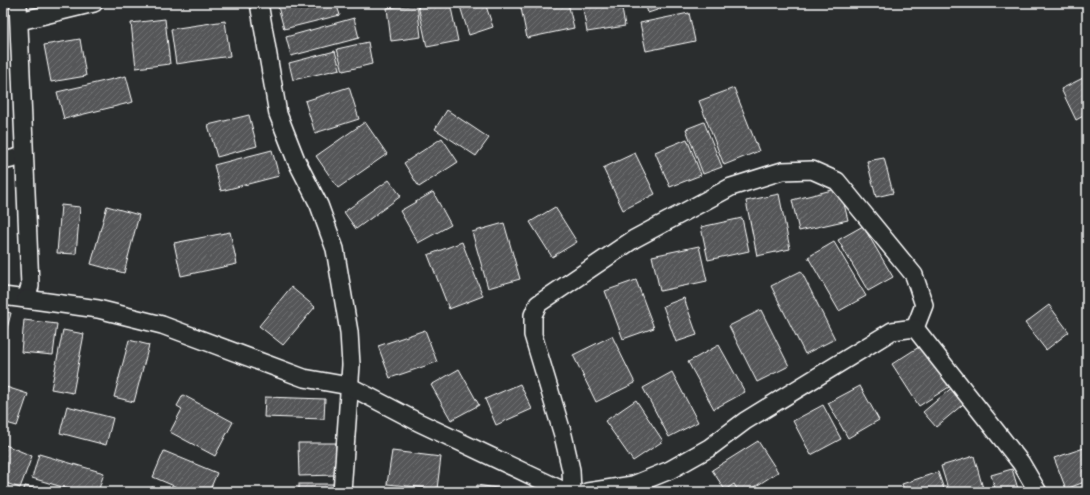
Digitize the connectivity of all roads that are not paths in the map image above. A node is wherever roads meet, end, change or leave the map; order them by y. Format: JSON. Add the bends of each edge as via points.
{"nodes":[{"id":1,"x":18,"y":3,"type":"edge"},
{"id":2,"x":94,"y":3,"type":"edge"},
{"id":3,"x":260,"y":3,"type":"edge"},
{"id":4,"x":20,"y":21,"type":"junction"},
{"id":5,"x":24,"y":156,"type":"junction"},
{"id":6,"x":3,"y":161,"type":"edge"},
{"id":7,"x":3,"y":296,"type":"edge"},
{"id":8,"x":26,"y":299,"type":"junction"},
{"id":9,"x":915,"y":328,"type":"junction"},
{"id":10,"x":349,"y":386,"type":"junction"},
{"id":11,"x":342,"y":492,"type":"edge"},
{"id":12,"x":566,"y":492,"type":"edge"},
{"id":13,"x":572,"y":492,"type":"edge"},
{"id":14,"x":587,"y":492,"type":"edge"},
{"id":15,"x":1038,"y":492,"type":"edge"}],
"edges":[{"from":1,"to":4,"type":"street"},
{"from":2,"to":4,"type":"street"},
{"from":3,"to":10,"type":"street","via":[[278,114],[296,160],[319,205],[335,250],[349,332]]},
{"from":4,"to":5,"type":"street"},
{"from":5,"to":6,"type":"street"},
{"from":5,"to":8,"type":"street","via":[[30,270],[30,286]]},
{"from":7,"to":8,"type":"street"},
{"from":8,"to":10,"type":"street","via":[[98,310],[162,325],[304,378]]},
{"from":9,"to":13,"type":"street","via":[[924,305],[914,275],[837,181],[812,170],[782,171],[731,187],[634,239],[538,304],[533,315],[533,335],[572,470]]},
{"from":9,"to":14,"type":"street","via":[[886,334],[745,421],[709,448],[670,470],[633,485]]},
{"from":9,"to":15,"type":"street","via":[[1021,463]]},
{"from":10,"to":11,"type":"street"},
{"from":10,"to":12,"type":"street","via":[[418,422]]}]}
